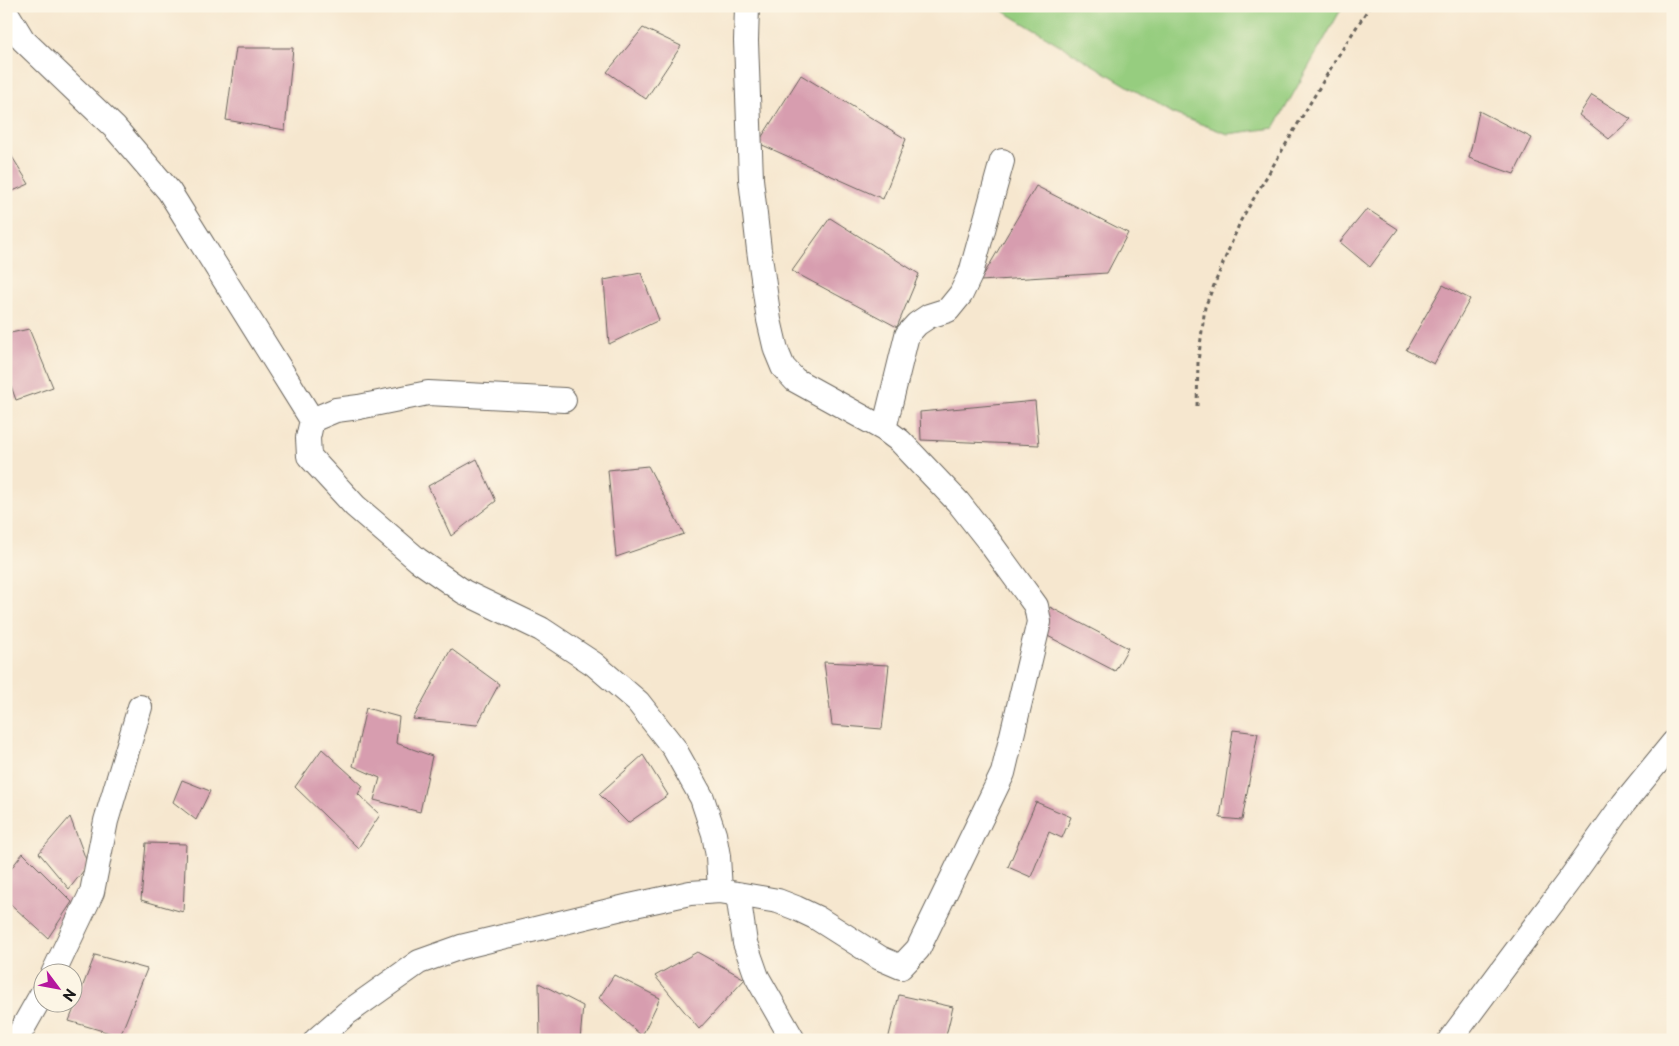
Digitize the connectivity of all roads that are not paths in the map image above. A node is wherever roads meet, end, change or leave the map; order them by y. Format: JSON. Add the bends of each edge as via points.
{"nodes":[{"id":1,"x":747,"y":6,"type":"edge"},
{"id":2,"x":6,"y":12,"type":"edge"},
{"id":3,"x":1002,"y":161,"type":"dead end"},
{"id":4,"x":564,"y":400,"type":"dead end"},
{"id":5,"x":312,"y":420,"type":"junction"},
{"id":6,"x":884,"y":429,"type":"junction"},
{"id":7,"x":140,"y":706,"type":"dead end"},
{"id":8,"x":1673,"y":743,"type":"edge"},
{"id":9,"x":729,"y":893,"type":"junction"},
{"id":10,"x":58,"y":964,"type":"edge"},
{"id":11,"x":32,"y":1012,"type":"edge"},
{"id":12,"x":16,"y":1040,"type":"edge"},
{"id":13,"x":316,"y":1040,"type":"edge"},
{"id":14,"x":793,"y":1040,"type":"edge"},
{"id":15,"x":1450,"y":1040,"type":"edge"}],
"edges":[{"from":1,"to":6,"type":"street","via":[[751,179],[769,320],[776,350],[783,367],[795,380]]},
{"from":2,"to":5,"type":"street","via":[[23,40],[115,128],[168,191]]},
{"from":3,"to":6,"type":"street","via":[[971,273],[961,294],[948,310],[930,316],[907,335]]},
{"from":4,"to":5,"type":"street","via":[[428,393],[336,410]]},
{"from":5,"to":9,"type":"street","via":[[309,456],[354,506],[418,560],[464,592],[541,629],[594,664],[638,702],[674,748],[702,798]]},
{"from":6,"to":9,"type":"street","via":[[900,441],[958,502],[1036,606],[1038,629],[1003,773],[918,949],[901,967],[796,908],[778,901]]},
{"from":7,"to":10,"type":"street","via":[[106,821],[92,892]]},
{"from":8,"to":15,"type":"street","via":[[1624,803]]},
{"from":9,"to":13,"type":"street","via":[[690,893],[461,947],[419,962],[347,1013]]},
{"from":9,"to":14,"type":"street","via":[[757,977]]},
{"from":11,"to":12,"type":"street"}]}
